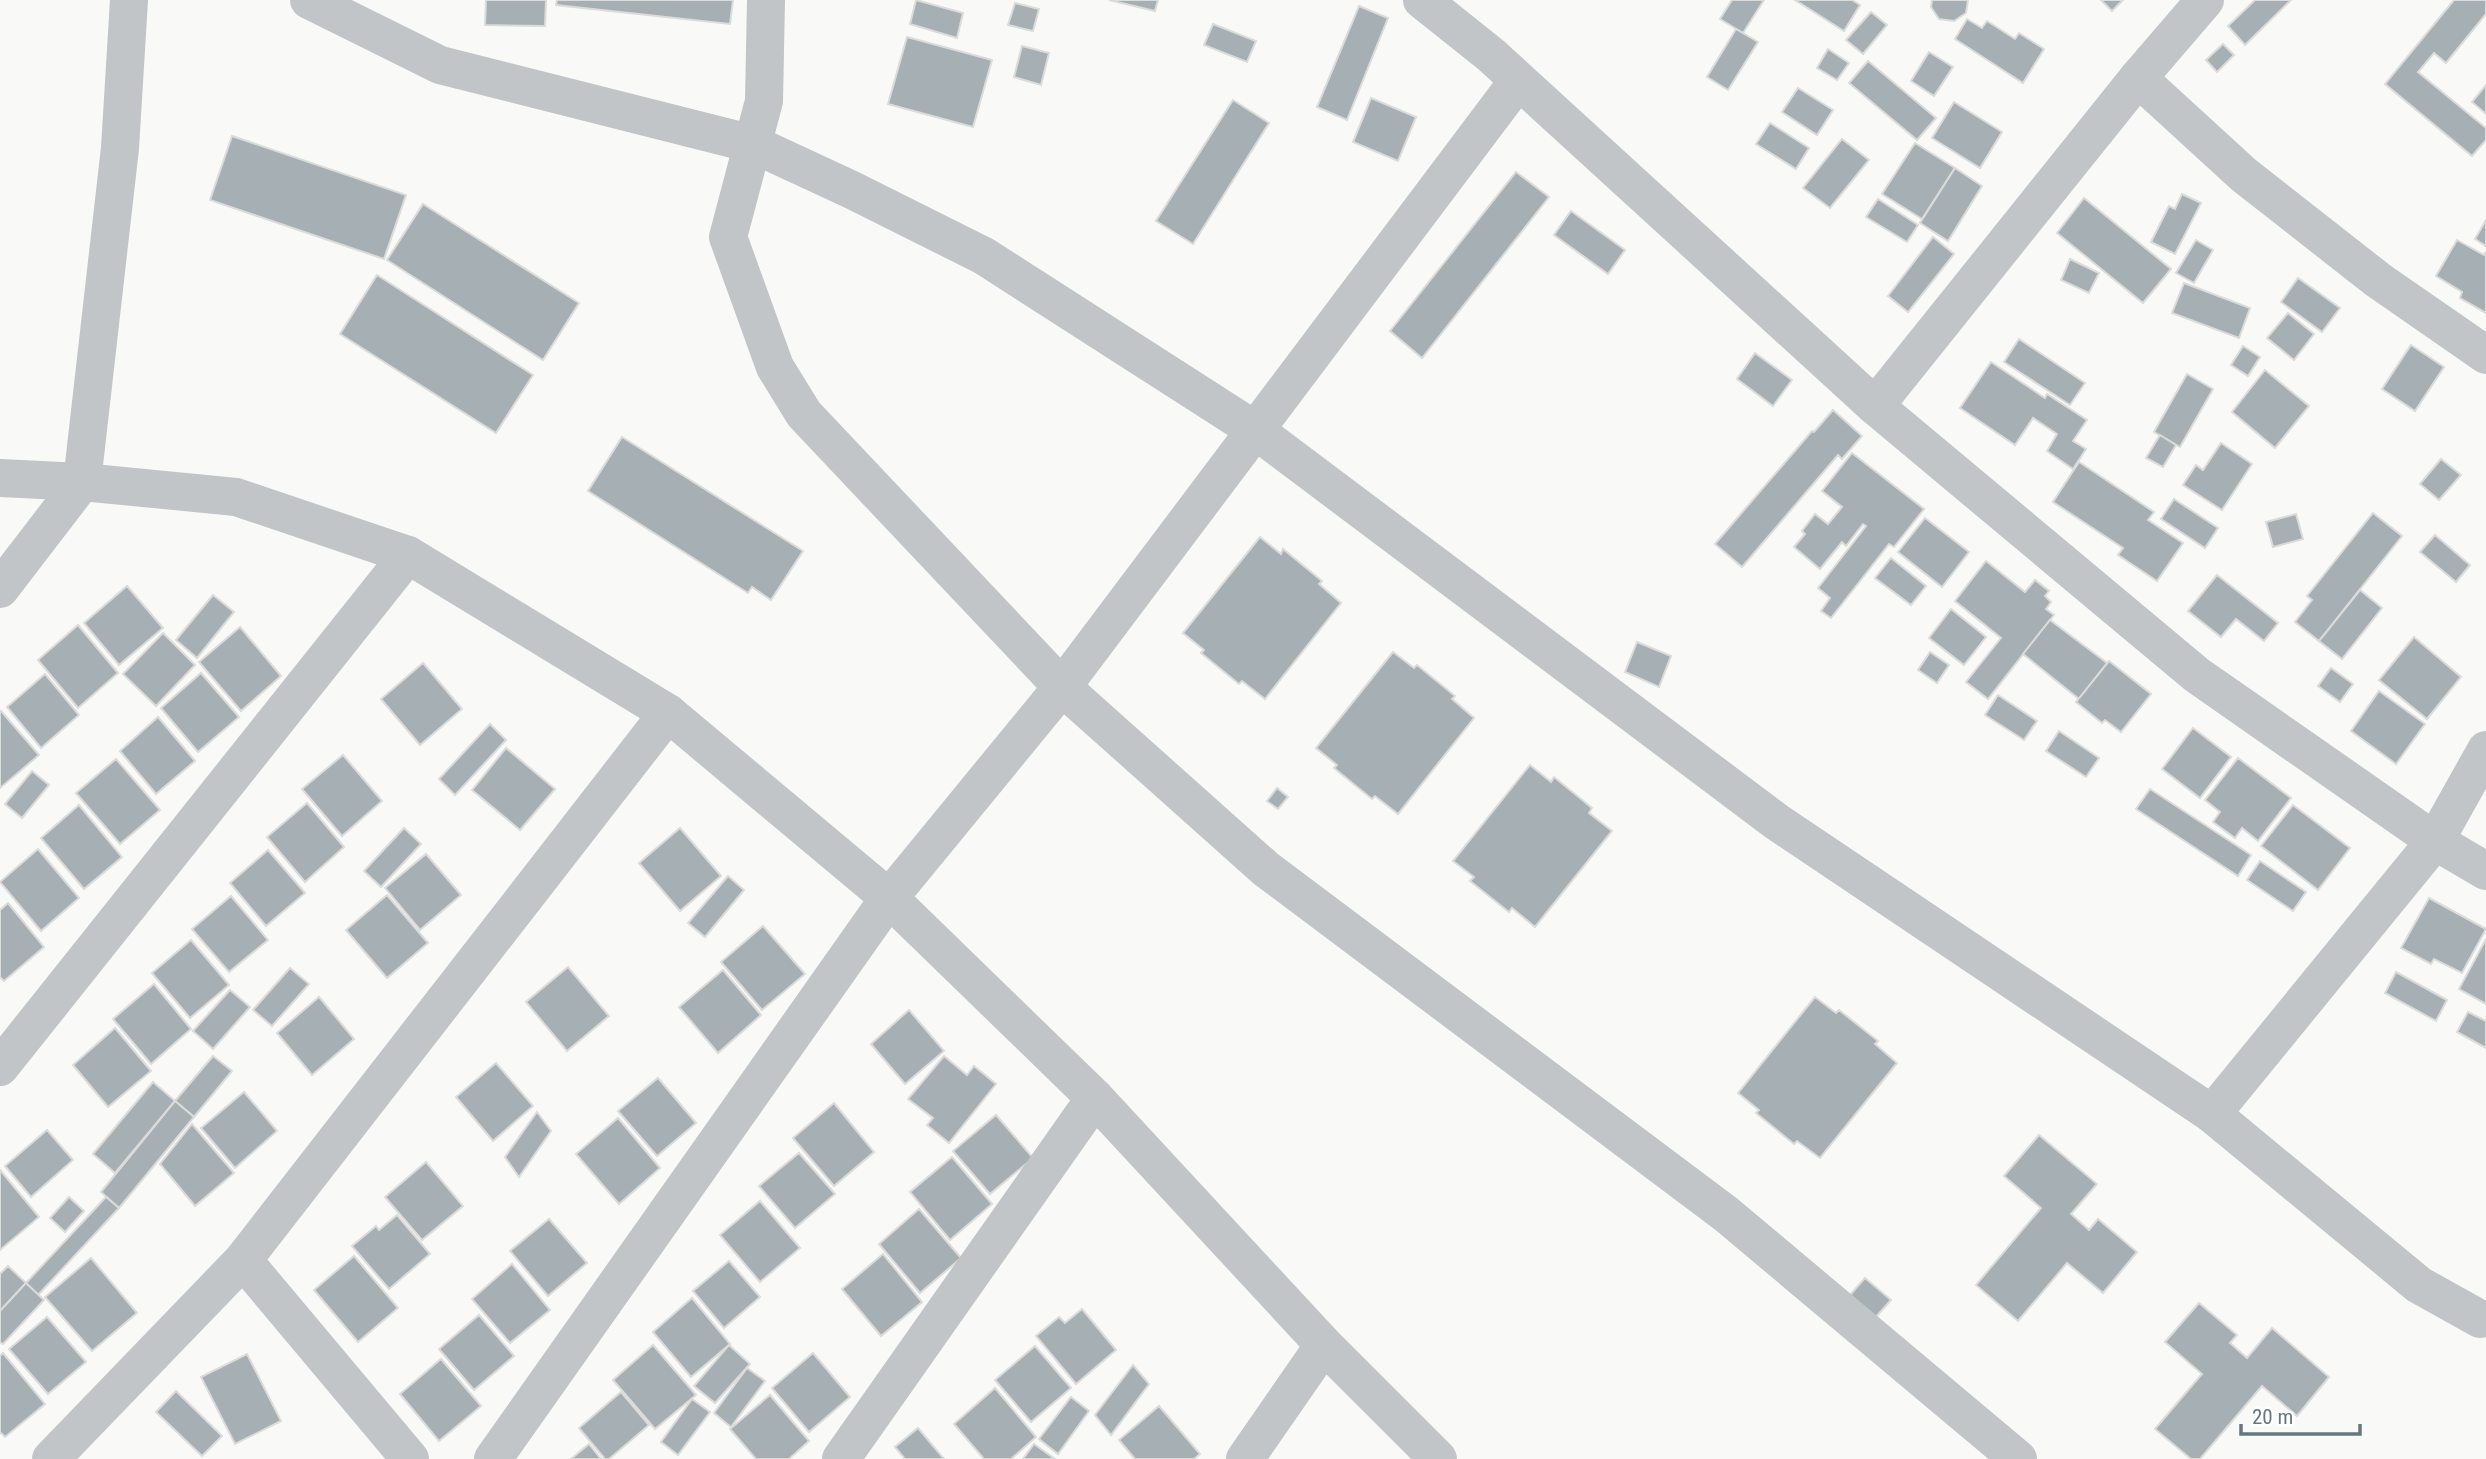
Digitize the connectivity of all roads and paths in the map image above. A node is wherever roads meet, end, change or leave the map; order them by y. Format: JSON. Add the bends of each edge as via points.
{"nodes":[{"id":1,"x":129,"y":0,"type":"edge"},
{"id":2,"x":310,"y":0,"type":"edge"},
{"id":3,"x":766,"y":0,"type":"edge"},
{"id":4,"x":1422,"y":0,"type":"edge"},
{"id":5,"x":2205,"y":0,"type":"edge"},
{"id":6,"x":2138,"y":78,"type":"junction"},
{"id":7,"x":1518,"y":81,"type":"junction"},
{"id":8,"x":752,"y":144,"type":"junction"},
{"id":9,"x":2486,"y":355,"type":"edge"},
{"id":10,"x":1875,"y":406,"type":"junction"},
{"id":11,"x":1255,"y":430,"type":"junction"},
{"id":12,"x":0,"y":478,"type":"edge"},
{"id":13,"x":82,"y":482,"type":"junction"},
{"id":14,"x":408,"y":555,"type":"junction"},
{"id":15,"x":0,"y":589,"type":"edge"},
{"id":16,"x":1062,"y":687,"type":"junction"},
{"id":17,"x":668,"y":713,"type":"junction"},
{"id":18,"x":2486,"y":750,"type":"edge"},
{"id":19,"x":2435,"y":841,"type":"junction"},
{"id":20,"x":2486,"y":871,"type":"edge"},
{"id":21,"x":889,"y":898,"type":"junction"},
{"id":22,"x":0,"y":1068,"type":"edge"},
{"id":23,"x":1095,"y":1098,"type":"junction"},
{"id":24,"x":2212,"y":1114,"type":"junction"},
{"id":25,"x":243,"y":1260,"type":"junction"},
{"id":26,"x":2480,"y":1319,"type":"dead end"},
{"id":27,"x":1324,"y":1345,"type":"junction"},
{"id":28,"x":51,"y":1459,"type":"edge"},
{"id":29,"x":410,"y":1459,"type":"edge"},
{"id":30,"x":493,"y":1459,"type":"edge"},
{"id":31,"x":841,"y":1459,"type":"edge"},
{"id":32,"x":1245,"y":1459,"type":"edge"},
{"id":33,"x":1438,"y":1459,"type":"edge"},
{"id":34,"x":2018,"y":1459,"type":"edge"}],
"edges":[{"from":1,"to":13,"type":"street","via":[[120,148]]},
{"from":2,"to":8,"type":"street","via":[[440,65]]},
{"from":3,"to":8,"type":"street","via":[[764,101]]},
{"from":4,"to":7,"type":"street"},
{"from":5,"to":6,"type":"street"},
{"from":6,"to":9,"type":"street","via":[[2244,175],[2378,280]]},
{"from":6,"to":10,"type":"street"},
{"from":7,"to":10,"type":"street"},
{"from":7,"to":11,"type":"street"},
{"from":8,"to":11,"type":"street","via":[[984,256]]},
{"from":8,"to":16,"type":"street","via":[[728,237],[775,367],[804,414]]},
{"from":10,"to":19,"type":"street","via":[[2197,675]]},
{"from":11,"to":16,"type":"street"},
{"from":11,"to":24,"type":"street","via":[[1777,822]]},
{"from":12,"to":13,"type":"street"},
{"from":13,"to":14,"type":"street","via":[[236,497]]},
{"from":13,"to":15,"type":"street"},
{"from":14,"to":17,"type":"street"},
{"from":14,"to":22,"type":"street"},
{"from":16,"to":21,"type":"street"},
{"from":16,"to":34,"type":"street","via":[[1266,869],[1726,1214]]},
{"from":17,"to":21,"type":"street"},
{"from":17,"to":25,"type":"street"},
{"from":18,"to":19,"type":"street"},
{"from":19,"to":20,"type":"street"},
{"from":19,"to":24,"type":"street"},
{"from":21,"to":23,"type":"street"},
{"from":21,"to":30,"type":"street"},
{"from":23,"to":27,"type":"street"},
{"from":23,"to":31,"type":"street"},
{"from":24,"to":26,"type":"street","via":[[2419,1285]]},
{"from":25,"to":28,"type":"street"},
{"from":25,"to":29,"type":"street"},
{"from":27,"to":32,"type":"street"},
{"from":27,"to":33,"type":"street"}]}
